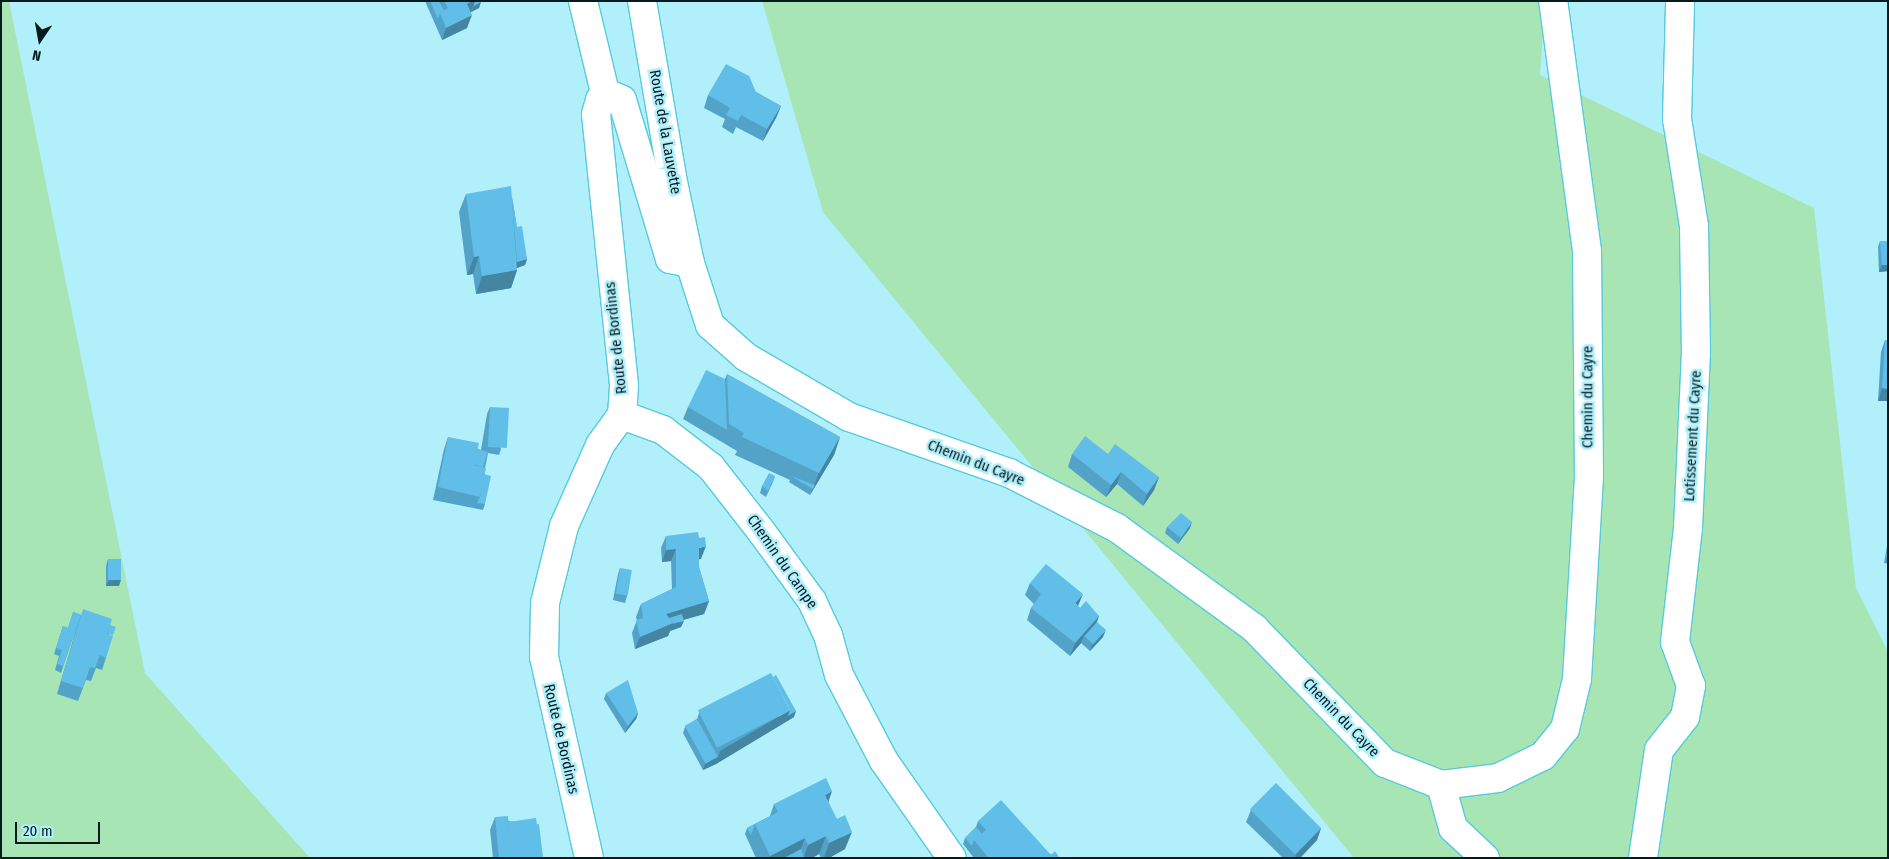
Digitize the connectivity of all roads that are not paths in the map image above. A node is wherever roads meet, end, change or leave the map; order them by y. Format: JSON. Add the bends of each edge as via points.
{"nodes":[{"id":1,"x":583,"y":1,"type":"edge"},
{"id":2,"x":642,"y":1,"type":"edge"},
{"id":3,"x":1553,"y":1,"type":"edge"},
{"id":4,"x":1680,"y":1,"type":"edge"},
{"id":5,"x":606,"y":98,"type":"junction"},
{"id":6,"x":690,"y":263,"type":"junction"},
{"id":7,"x":622,"y":414,"type":"junction"},
{"id":8,"x":1440,"y":785,"type":"junction"},
{"id":9,"x":589,"y":858,"type":"edge"},
{"id":10,"x":952,"y":858,"type":"edge"},
{"id":11,"x":1485,"y":858,"type":"edge"},
{"id":12,"x":1643,"y":858,"type":"edge"}],
"edges":[{"from":1,"to":5,"type":"street"},
{"from":2,"to":6,"type":"street","name":"Route de la Lauvette"},
{"from":3,"to":8,"type":"street","name":"Chemin du Cayre","via":[[1587,251],[1589,477],[1577,679],[1565,728],[1544,756],[1498,778]]},
{"from":4,"to":12,"type":"street","name":"Lotissement du Cayre","via":[[1677,119],[1694,226],[1696,352],[1688,528],[1675,642],[1691,686],[1685,717],[1659,750]]},
{"from":5,"to":6,"type":"street","via":[[611,95],[622,100],[670,259]]},
{"from":5,"to":7,"type":"street","name":"Route de Bordinas","via":[[596,114],[624,385]]},
{"from":6,"to":8,"type":"street","name":"Chemin du Cayre","via":[[710,326],[746,356],[849,417],[1009,473],[1117,528],[1254,628],[1385,763]]},
{"from":7,"to":9,"type":"street","name":"Route de Bordinas","via":[[600,445],[564,526],[545,603],[544,657]]},
{"from":7,"to":10,"type":"street","name":"Chemin du Campe","via":[[663,430],[712,467],[761,531],[812,601],[828,634],[839,675],[884,761]]},
{"from":8,"to":11,"type":"street","via":[[1453,828]]}]}
